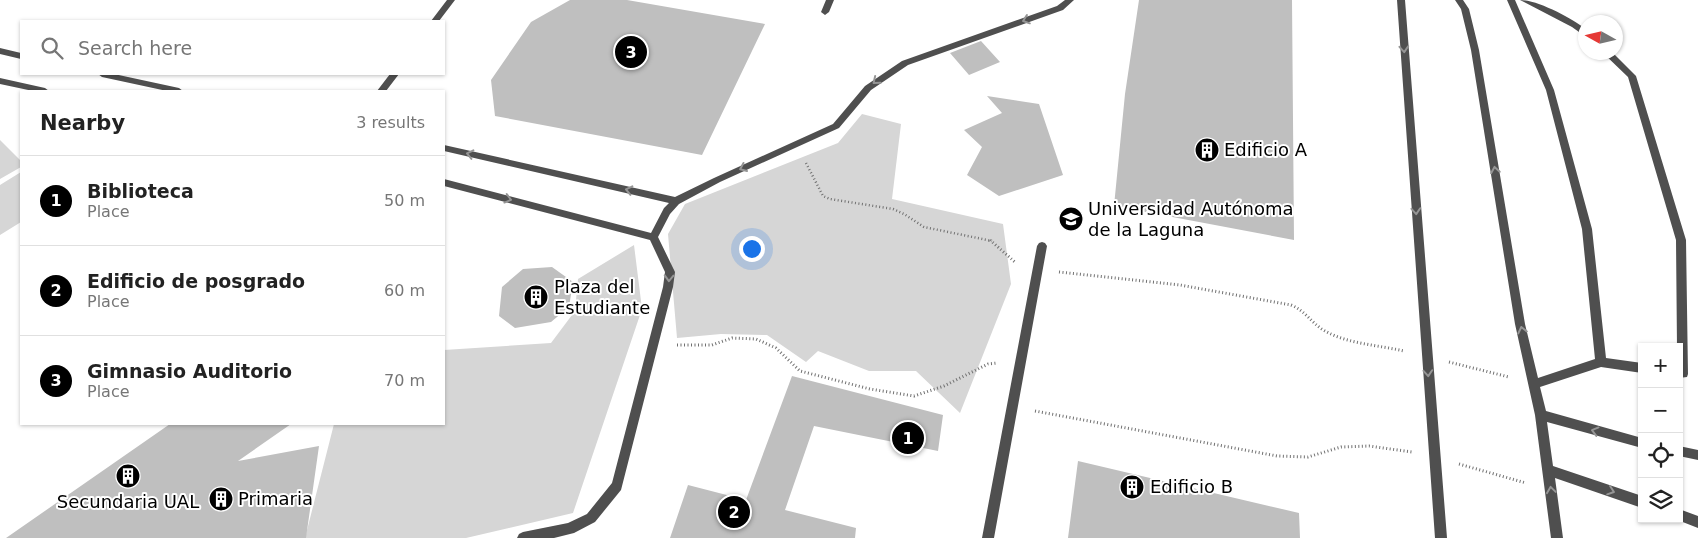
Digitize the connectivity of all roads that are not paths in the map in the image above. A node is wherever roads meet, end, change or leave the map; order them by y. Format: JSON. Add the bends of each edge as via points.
{"nodes":[{"id":1,"x":451,"y":0,"type":"edge"},
{"id":2,"x":830,"y":0,"type":"edge"},
{"id":3,"x":1070,"y":0,"type":"edge"},
{"id":4,"x":1401,"y":0,"type":"edge"},
{"id":5,"x":1459,"y":0,"type":"edge"},
{"id":6,"x":1511,"y":0,"type":"edge"},
{"id":7,"x":1524,"y":0,"type":"edge"},
{"id":8,"x":825,"y":12,"type":"dead end"},
{"id":9,"x":436,"y":20,"type":"edge"},
{"id":10,"x":1578,"y":27,"type":"edge"},
{"id":11,"x":0,"y":51,"type":"edge"},
{"id":12,"x":20,"y":56,"type":"edge"},
{"id":13,"x":1615,"y":60,"type":"edge"},
{"id":14,"x":107,"y":75,"type":"edge"},
{"id":15,"x":394,"y":75,"type":"edge"},
{"id":16,"x":0,"y":81,"type":"edge"},
{"id":17,"x":41,"y":90,"type":"edge"},
{"id":18,"x":174,"y":90,"type":"edge"},
{"id":19,"x":382,"y":90,"type":"edge"},
{"id":20,"x":445,"y":148,"type":"edge"},
{"id":21,"x":445,"y":182,"type":"edge"},
{"id":22,"x":676,"y":201,"type":"junction"},
{"id":23,"x":653,"y":237,"type":"junction"},
{"id":24,"x":1042,"y":246,"type":"dead end"},
{"id":25,"x":1601,"y":362,"type":"junction"},
{"id":26,"x":1638,"y":367,"type":"edge"},
{"id":27,"x":1683,"y":374,"type":"edge"},
{"id":28,"x":1534,"y":384,"type":"junction"},
{"id":29,"x":1542,"y":415,"type":"junction"},
{"id":30,"x":1638,"y":442,"type":"edge"},
{"id":31,"x":1683,"y":452,"type":"edge"},
{"id":32,"x":1698,"y":455,"type":"edge"},
{"id":33,"x":1548,"y":470,"type":"junction"},
{"id":34,"x":1638,"y":501,"type":"edge"},
{"id":35,"x":1683,"y":516,"type":"edge"},
{"id":36,"x":1698,"y":522,"type":"edge"},
{"id":37,"x":523,"y":538,"type":"edge"},
{"id":38,"x":988,"y":538,"type":"edge"},
{"id":39,"x":1442,"y":538,"type":"edge"},
{"id":40,"x":1557,"y":538,"type":"edge"}],
"edges":[{"from":1,"to":9,"type":"lane"},
{"from":2,"to":8,"type":"lane"},
{"from":3,"to":22,"type":"lane","one_way":true,"via":[[1060,8],[905,62],[868,88],[836,126]]},
{"from":4,"to":39,"type":"lane","one_way":true},
{"from":28,"to":5,"type":"lane","one_way":true,"via":[[1520,324],[1476,50]]},
{"from":6,"to":25,"type":"lane","via":[[1550,90],[1586,229]]},
{"from":7,"to":10,"type":"lane"},
{"from":11,"to":12,"type":"lane"},
{"from":13,"to":27,"type":"lane","via":[[1632,76],[1681,240]]},
{"from":14,"to":18,"type":"lane"},
{"from":15,"to":19,"type":"lane"},
{"from":16,"to":17,"type":"lane"},
{"from":22,"to":20,"type":"lane","one_way":true},
{"from":21,"to":23,"type":"lane","one_way":true},
{"from":22,"to":23,"type":"lane"},
{"from":23,"to":37,"type":"lane","one_way":true,"via":[[670,272],[668,287],[617,486],[591,518],[570,529]]},
{"from":24,"to":38,"type":"lane"},
{"from":25,"to":26,"type":"lane"},
{"from":25,"to":28,"type":"lane"},
{"from":28,"to":29,"type":"lane"},
{"from":30,"to":29,"type":"lane","one_way":true},
{"from":29,"to":33,"type":"lane"},
{"from":31,"to":32,"type":"lane"},
{"from":33,"to":34,"type":"lane","one_way":true},
{"from":40,"to":33,"type":"lane","one_way":true},
{"from":35,"to":36,"type":"lane"}]}
